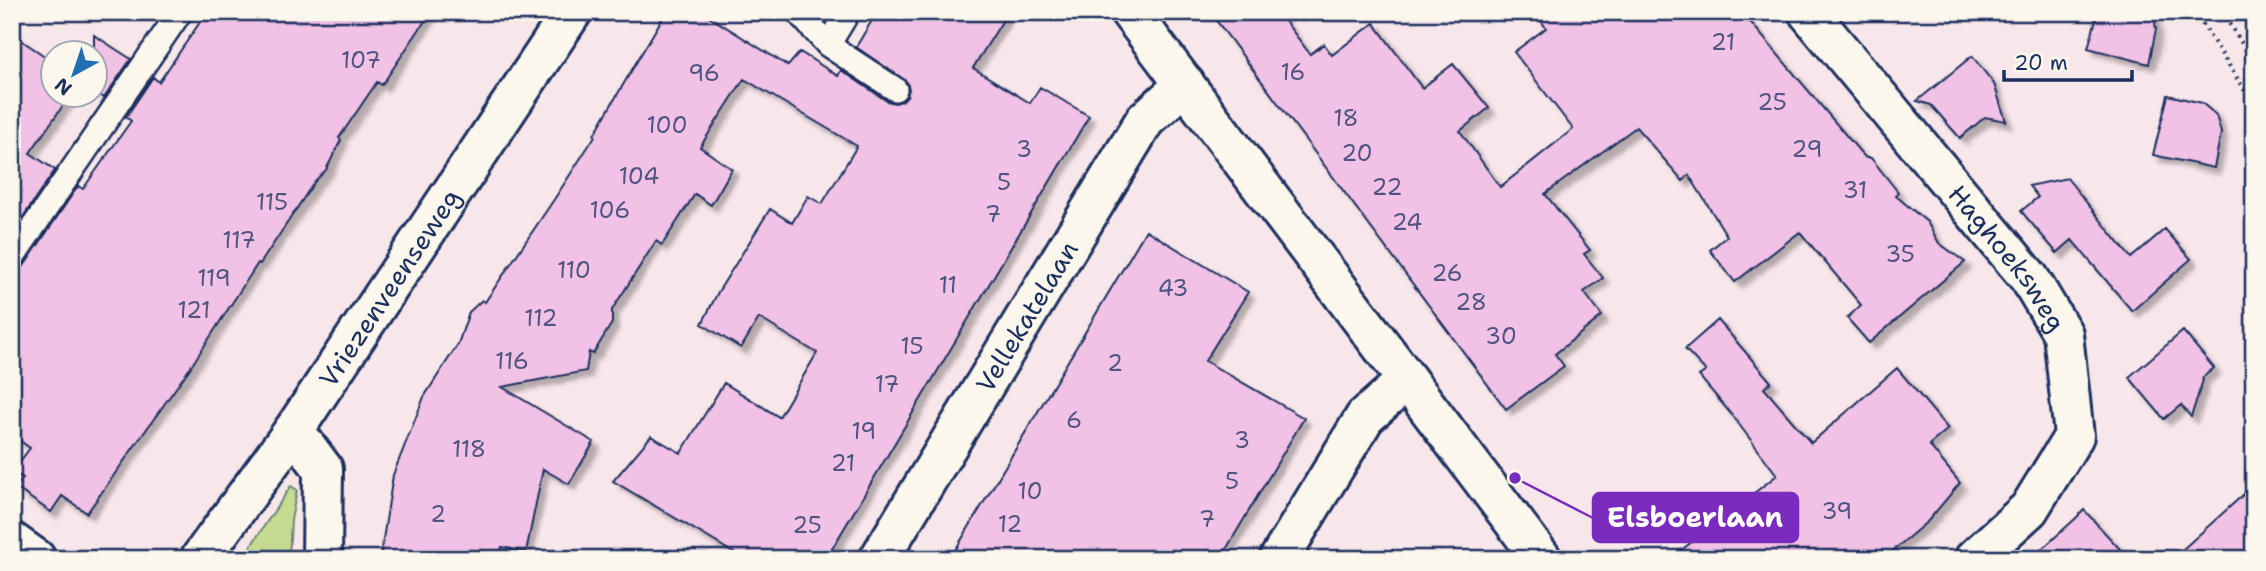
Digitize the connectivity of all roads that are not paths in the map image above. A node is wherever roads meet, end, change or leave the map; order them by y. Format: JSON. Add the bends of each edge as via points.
{"nodes":[{"id":1,"x":180,"y":12,"type":"edge"},
{"id":2,"x":572,"y":12,"type":"edge"},
{"id":3,"x":798,"y":12,"type":"edge"},
{"id":4,"x":848,"y":12,"type":"edge"},
{"id":5,"x":1130,"y":12,"type":"edge"},
{"id":6,"x":1808,"y":12,"type":"edge"},
{"id":7,"x":828,"y":45,"type":"junction"},
{"id":8,"x":1185,"y":85,"type":"junction"},
{"id":9,"x":895,"y":89,"type":"dead end"},
{"id":10,"x":12,"y":258,"type":"edge"},
{"id":11,"x":1407,"y":380,"type":"junction"},
{"id":12,"x":293,"y":430,"type":"junction"},
{"id":13,"x":12,"y":542,"type":"edge"},
{"id":14,"x":36,"y":559,"type":"edge"},
{"id":15,"x":200,"y":559,"type":"edge"},
{"id":16,"x":322,"y":559,"type":"edge"},
{"id":17,"x":879,"y":559,"type":"edge"},
{"id":18,"x":1279,"y":559,"type":"edge"},
{"id":19,"x":1542,"y":559,"type":"edge"},
{"id":20,"x":1974,"y":559,"type":"edge"}],
"edges":[{"from":1,"to":10,"type":"lane"},
{"from":2,"to":12,"type":"street","name":"Vriezenveenseweg"},
{"from":3,"to":7,"type":"lane"},
{"from":4,"to":7,"type":"lane"},
{"from":5,"to":8,"type":"street"},
{"from":6,"to":20,"type":"street","name":"Haghoeksweg","via":[[2030,279],[2063,334],[2074,436],[2029,509]]},
{"from":7,"to":9,"type":"lane"},
{"from":8,"to":11,"type":"street"},
{"from":8,"to":17,"type":"street","name":"Vellekatelaan","via":[[1145,120]]},
{"from":11,"to":18,"type":"street","via":[[1365,417]]},
{"from":11,"to":19,"type":"street"},
{"from":12,"to":15,"type":"street","name":"Vriezenveenseweg"},
{"from":12,"to":16,"type":"street","via":[[323,469]]},
{"from":13,"to":14,"type":"street"}]}
